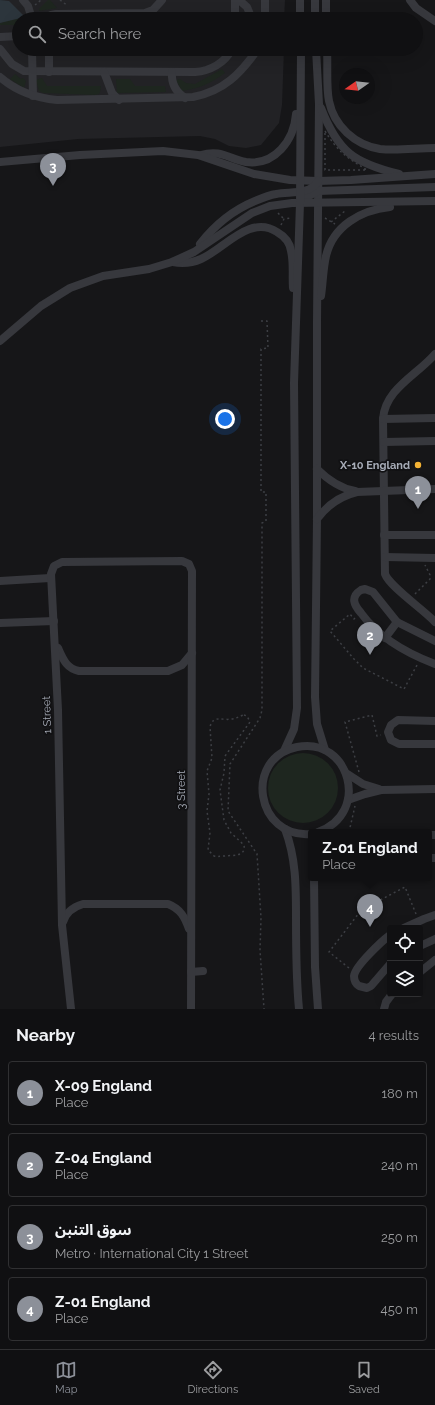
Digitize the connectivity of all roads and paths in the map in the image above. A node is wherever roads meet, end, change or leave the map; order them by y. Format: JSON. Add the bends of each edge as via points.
{"nodes":[{"id":1,"x":23,"y":0,"type":"edge"},
{"id":2,"x":162,"y":0,"type":"edge"},
{"id":3,"x":235,"y":0,"type":"edge"},
{"id":4,"x":239,"y":0,"type":"edge"},
{"id":5,"x":265,"y":0,"type":"edge"},
{"id":6,"x":300,"y":0,"type":"edge"},
{"id":7,"x":315,"y":0,"type":"edge"},
{"id":8,"x":326,"y":0,"type":"edge"},
{"id":9,"x":410,"y":0,"type":"edge"},
{"id":10,"x":30,"y":12,"type":"edge"},
{"id":11,"x":148,"y":12,"type":"edge"},
{"id":12,"x":235,"y":12,"type":"edge"},
{"id":13,"x":249,"y":12,"type":"edge"},
{"id":14,"x":265,"y":12,"type":"edge"},
{"id":15,"x":300,"y":12,"type":"edge"},
{"id":16,"x":315,"y":12,"type":"edge"},
{"id":17,"x":326,"y":12,"type":"edge"},
{"id":18,"x":421,"y":12,"type":"edge"},
{"id":19,"x":423,"y":14,"type":"edge"},
{"id":20,"x":435,"y":21,"type":"edge"},
{"id":21,"x":12,"y":36,"type":"edge"},
{"id":22,"x":0,"y":37,"type":"edge"},
{"id":23,"x":0,"y":49,"type":"edge"},
{"id":24,"x":32,"y":56,"type":"edge"},
{"id":25,"x":49,"y":56,"type":"edge"},
{"id":26,"x":227,"y":56,"type":"edge"},
{"id":27,"x":301,"y":56,"type":"edge"},
{"id":28,"x":316,"y":56,"type":"edge"},
{"id":29,"x":327,"y":56,"type":"edge"},
{"id":30,"x":250,"y":58,"type":"edge"},
{"id":31,"x":302,"y":70,"type":"junction"},
{"id":32,"x":33,"y":72,"type":"junction"},
{"id":33,"x":49,"y":72,"type":"junction"},
{"id":34,"x":104,"y":72,"type":"junction"},
{"id":35,"x":172,"y":72,"type":"junction"},
{"id":36,"x":0,"y":77,"type":"edge"},
{"id":37,"x":33,"y":96,"type":"junction"},
{"id":38,"x":186,"y":98,"type":"junction"},
{"id":39,"x":120,"y":100,"type":"junction"},
{"id":40,"x":319,"y":104,"type":"junction"},
{"id":41,"x":435,"y":148,"type":"edge"},
{"id":42,"x":325,"y":150,"type":"joint"},
{"id":43,"x":198,"y":156,"type":"junction"},
{"id":44,"x":0,"y":162,"type":"edge"},
{"id":45,"x":435,"y":174,"type":"edge"},
{"id":46,"x":406,"y":176,"type":"junction"},
{"id":47,"x":300,"y":181,"type":"junction"},
{"id":48,"x":318,"y":181,"type":"junction"},
{"id":49,"x":435,"y":187,"type":"edge"},
{"id":50,"x":300,"y":192,"type":"junction"},
{"id":51,"x":318,"y":192,"type":"junction"},
{"id":52,"x":433,"y":201,"type":"edge"},
{"id":53,"x":300,"y":203,"type":"junction"},
{"id":54,"x":318,"y":203,"type":"junction"},
{"id":55,"x":346,"y":210,"type":"dead end"},
{"id":56,"x":278,"y":213,"type":"dead end"},
{"id":57,"x":295,"y":218,"type":"dead end"},
{"id":58,"x":323,"y":218,"type":"dead end"},
{"id":59,"x":284,"y":219,"type":"junction"},
{"id":60,"x":331,"y":222,"type":"junction"},
{"id":61,"x":281,"y":225,"type":"dead end"},
{"id":62,"x":339,"y":226,"type":"dead end"},
{"id":63,"x":194,"y":252,"type":"junction"},
{"id":64,"x":172,"y":262,"type":"junction"},
{"id":65,"x":297,"y":311,"type":"junction"},
{"id":66,"x":261,"y":321,"type":"dead end"},
{"id":67,"x":316,"y":322,"type":"junction"},
{"id":68,"x":0,"y":341,"type":"edge"},
{"id":69,"x":434,"y":358,"type":"edge"},
{"id":70,"x":435,"y":418,"type":"edge"},
{"id":71,"x":383,"y":419,"type":"junction"},
{"id":72,"x":435,"y":441,"type":"edge"},
{"id":73,"x":384,"y":442,"type":"junction"},
{"id":74,"x":317,"y":469,"type":"junction"},
{"id":75,"x":435,"y":489,"type":"edge"},
{"id":76,"x":384,"y":491,"type":"junction"},
{"id":77,"x":357,"y":492,"type":"junction"},
{"id":78,"x":317,"y":519,"type":"junction"},
{"id":79,"x":384,"y":535,"type":"junction"},
{"id":80,"x":435,"y":535,"type":"edge"},
{"id":81,"x":385,"y":557,"type":"junction"},
{"id":82,"x":422,"y":558,"type":"junction"},
{"id":83,"x":435,"y":558,"type":"edge"},
{"id":84,"x":50,"y":578,"type":"junction"},
{"id":85,"x":0,"y":581,"type":"edge"},
{"id":86,"x":409,"y":599,"type":"junction"},
{"id":87,"x":361,"y":613,"type":"junction"},
{"id":88,"x":434,"y":619,"type":"edge"},
{"id":89,"x":54,"y":620,"type":"junction"},
{"id":90,"x":397,"y":622,"type":"junction"},
{"id":91,"x":0,"y":623,"type":"edge"},
{"id":92,"x":385,"y":638,"type":"junction"},
{"id":93,"x":55,"y":640,"type":"junction"},
{"id":94,"x":435,"y":641,"type":"edge"},
{"id":95,"x":192,"y":652,"type":"junction"},
{"id":96,"x":421,"y":658,"type":"junction"},
{"id":97,"x":435,"y":664,"type":"edge"},
{"id":98,"x":435,"y":721,"type":"edge"},
{"id":99,"x":388,"y":732,"type":"junction"},
{"id":100,"x":435,"y":744,"type":"edge"},
{"id":101,"x":325,"y":750,"type":"junction"},
{"id":102,"x":284,"y":751,"type":"junction"},
{"id":103,"x":346,"y":773,"type":"junction"},
{"id":104,"x":363,"y":784,"type":"junction"},
{"id":105,"x":208,"y":788,"type":"joint"},
{"id":106,"x":435,"y":789,"type":"edge"},
{"id":107,"x":382,"y":790,"type":"junction"},
{"id":108,"x":357,"y":797,"type":"junction"},
{"id":109,"x":348,"y":800,"type":"junction"},
{"id":110,"x":285,"y":829,"type":"junction"},
{"id":111,"x":325,"y":829,"type":"edge"},
{"id":112,"x":351,"y":829,"type":"edge"},
{"id":113,"x":308,"y":834,"type":"edge"},
{"id":114,"x":314,"y":881,"type":"edge"},
{"id":115,"x":435,"y":915,"type":"edge"},
{"id":116,"x":418,"y":921,"type":"junction"},
{"id":117,"x":62,"y":925,"type":"junction"},
{"id":118,"x":410,"y":925,"type":"edge"},
{"id":119,"x":191,"y":934,"type":"junction"},
{"id":120,"x":387,"y":938,"type":"edge"},
{"id":121,"x":435,"y":939,"type":"edge"},
{"id":122,"x":423,"y":945,"type":"edge"},
{"id":123,"x":435,"y":961,"type":"edge"},
{"id":124,"x":387,"y":968,"type":"edge"},
{"id":125,"x":423,"y":970,"type":"edge"},
{"id":126,"x":203,"y":971,"type":"dead end"},
{"id":127,"x":191,"y":972,"type":"junction"},
{"id":128,"x":355,"y":972,"type":"junction"},
{"id":129,"x":390,"y":997,"type":"edge"},
{"id":130,"x":70,"y":1009,"type":"edge"},
{"id":131,"x":191,"y":1009,"type":"edge"},
{"id":132,"x":264,"y":1009,"type":"edge"},
{"id":133,"x":298,"y":1009,"type":"edge"},
{"id":134,"x":318,"y":1009,"type":"edge"},
{"id":135,"x":384,"y":1009,"type":"edge"}],
"edges":[{"from":1,"to":10,"type":"street"},
{"from":2,"to":11,"type":"street"},
{"from":3,"to":12,"type":"street"},
{"from":4,"to":13,"type":"street"},
{"from":5,"to":14,"type":"street"},
{"from":6,"to":15,"type":"street"},
{"from":7,"to":16,"type":"street"},
{"from":8,"to":17,"type":"street"},
{"from":9,"to":18,"type":"street"},
{"from":19,"to":20,"type":"street"},
{"from":21,"to":22,"type":"street"},
{"from":23,"to":32,"type":"street","via":[[5,58],[16,67]]},
{"from":24,"to":32,"type":"street"},
{"from":25,"to":33,"type":"street"},
{"from":26,"to":35,"type":"street","via":[[209,69]]},
{"from":27,"to":31,"type":"street"},
{"from":28,"to":40,"type":"street"},
{"from":29,"to":41,"type":"street","via":[[329,100],[334,116],[348,134],[360,142],[381,149]]},
{"from":30,"to":38,"type":"street","via":[[236,77],[223,86],[201,96]]},
{"from":31,"to":43,"type":"street","via":[[294,128],[286,144],[277,153],[267,160],[255,162],[242,161],[218,153]]},
{"from":31,"to":47,"type":"street"},
{"from":32,"to":33,"type":"street"},
{"from":32,"to":37,"type":"street"},
{"from":33,"to":34,"type":"street"},
{"from":34,"to":35,"type":"street"},
{"from":34,"to":39,"type":"street","via":[[112,93]]},
{"from":35,"to":38,"type":"street","via":[[172,81],[176,89]]},
{"from":36,"to":37,"type":"street","via":[[14,88]]},
{"from":37,"to":39,"type":"street","via":[[66,101]]},
{"from":38,"to":39,"type":"street"},
{"from":40,"to":46,"type":"street","via":[[334,136],[351,155],[375,168]]},
{"from":40,"to":48,"type":"street"},
{"from":42,"to":42,"type":"path","via":[[325,170],[367,170],[343,155],[325,131]]},
{"from":43,"to":44,"type":"street","via":[[163,151],[126,152]]},
{"from":43,"to":47,"type":"street","via":[[254,174]]},
{"from":45,"to":46,"type":"street"},
{"from":46,"to":48,"type":"street"},
{"from":47,"to":48,"type":"street"},
{"from":47,"to":50,"type":"street"},
{"from":48,"to":50,"type":"street","via":[[310,189]]},
{"from":48,"to":51,"type":"street"},
{"from":49,"to":51,"type":"street"},
{"from":50,"to":53,"type":"street"},
{"from":50,"to":63,"type":"street","via":[[274,194],[241,208],[212,230]]},
{"from":51,"to":53,"type":"street"},
{"from":51,"to":54,"type":"street"},
{"from":52,"to":54,"type":"street"},
{"from":52,"to":67,"type":"street","via":[[367,211],[356,216],[341,229],[326,254]]},
{"from":53,"to":54,"type":"street"},
{"from":53,"to":63,"type":"street","via":[[276,204],[252,213]]},
{"from":53,"to":65,"type":"street"},
{"from":54,"to":67,"type":"street"},
{"from":55,"to":60,"type":"path"},
{"from":56,"to":59,"type":"path"},
{"from":57,"to":59,"type":"path"},
{"from":58,"to":60,"type":"path"},
{"from":59,"to":61,"type":"path"},
{"from":60,"to":62,"type":"path"},
{"from":63,"to":64,"type":"street"},
{"from":64,"to":65,"type":"street","via":[[190,262],[202,258],[253,228],[272,229],[281,234],[290,246]]},
{"from":64,"to":68,"type":"street","via":[[149,269],[103,276],[70,288],[41,306]]},
{"from":65,"to":102,"type":"street","via":[[294,383],[297,708],[294,729]]},
{"from":66,"to":132,"type":"path","via":[[267,321],[268,348],[262,349],[261,492],[266,492],[266,521],[262,523],[262,710],[260,718],[230,764],[228,811],[257,854]]},
{"from":67,"to":74,"type":"street"},
{"from":69,"to":71,"type":"street","via":[[391,395]]},
{"from":70,"to":71,"type":"street"},
{"from":71,"to":73,"type":"street"},
{"from":72,"to":73,"type":"street"},
{"from":73,"to":76,"type":"street"},
{"from":74,"to":77,"type":"street","via":[[337,486]]},
{"from":74,"to":78,"type":"street"},
{"from":75,"to":76,"type":"street"},
{"from":76,"to":77,"type":"street"},
{"from":76,"to":79,"type":"street"},
{"from":77,"to":78,"type":"street","via":[[336,500]]},
{"from":78,"to":101,"type":"street","via":[[315,697],[317,724]]},
{"from":79,"to":80,"type":"street"},
{"from":79,"to":81,"type":"street"},
{"from":81,"to":82,"type":"street"},
{"from":81,"to":86,"type":"street","via":[[386,577]]},
{"from":82,"to":83,"type":"street"},
{"from":82,"to":86,"type":"path","via":[[430,579]]},
{"from":84,"to":85,"type":"street"},
{"from":84,"to":89,"type":"street","name":"1 Street"},
{"from":84,"to":95,"type":"street","name":"3 Street","via":[[54,566],[66,562],[182,561],[189,564],[192,571]]},
{"from":86,"to":88,"type":"street"},
{"from":87,"to":90,"type":"street","via":[[354,604],[354,596],[360,590],[369,590]]},
{"from":87,"to":92,"type":"street"},
{"from":87,"to":96,"type":"path","via":[[354,619],[350,614],[330,631],[363,668],[404,689]]},
{"from":89,"to":91,"type":"street"},
{"from":89,"to":93,"type":"street","name":"1 Street"},
{"from":90,"to":92,"type":"street"},
{"from":90,"to":94,"type":"street"},
{"from":92,"to":96,"type":"street"},
{"from":93,"to":95,"type":"street","via":[[65,664],[79,671],[168,671],[182,665]]},
{"from":93,"to":117,"type":"street","name":"1 Street"},
{"from":95,"to":119,"type":"street","name":"3 Street"},
{"from":96,"to":97,"type":"street"},
{"from":98,"to":99,"type":"street","via":[[398,720],[391,724]]},
{"from":99,"to":100,"type":"street","via":[[391,740],[399,744]]},
{"from":99,"to":104,"type":"path","via":[[377,736],[372,715],[345,722]]},
{"from":101,"to":102,"type":"street","via":[[307,746]]},
{"from":101,"to":103,"type":"street","via":[[338,760]]},
{"from":102,"to":110,"type":"street","via":[[268,768],[262,790],[268,813]]},
{"from":103,"to":104,"type":"street"},
{"from":103,"to":109,"type":"street","via":[[350,786]]},
{"from":104,"to":107,"type":"street"},
{"from":105,"to":105,"type":"path","via":[[207,771],[212,758],[210,724],[220,718],[230,720],[247,716],[249,725],[225,756],[220,790],[224,820],[231,833],[244,844],[243,853],[238,856],[219,857],[209,852]]},
{"from":106,"to":107,"type":"street"},
{"from":107,"to":108,"type":"street"},
{"from":108,"to":109,"type":"street"},
{"from":108,"to":112,"type":"path"},
{"from":109,"to":111,"type":"street","via":[[342,815]]},
{"from":110,"to":113,"type":"street"},
{"from":110,"to":133,"type":"street","via":[[296,874]]},
{"from":114,"to":134,"type":"street"},
{"from":115,"to":116,"type":"street"},
{"from":116,"to":118,"type":"street"},
{"from":116,"to":128,"type":"path","via":[[405,888],[363,910],[329,952]]},
{"from":117,"to":119,"type":"street","via":[[67,913],[83,904],[168,904],[181,912]]},
{"from":117,"to":130,"type":"street","name":"1 Street"},
{"from":119,"to":127,"type":"street","name":"3 Street"},
{"from":120,"to":128,"type":"street"},
{"from":121,"to":122,"type":"street"},
{"from":123,"to":125,"type":"street"},
{"from":124,"to":128,"type":"street","via":[[374,984],[367,988],[356,984]]},
{"from":126,"to":127,"type":"street"},
{"from":127,"to":131,"type":"street","name":"3 Street"},
{"from":129,"to":135,"type":"street"}]}
